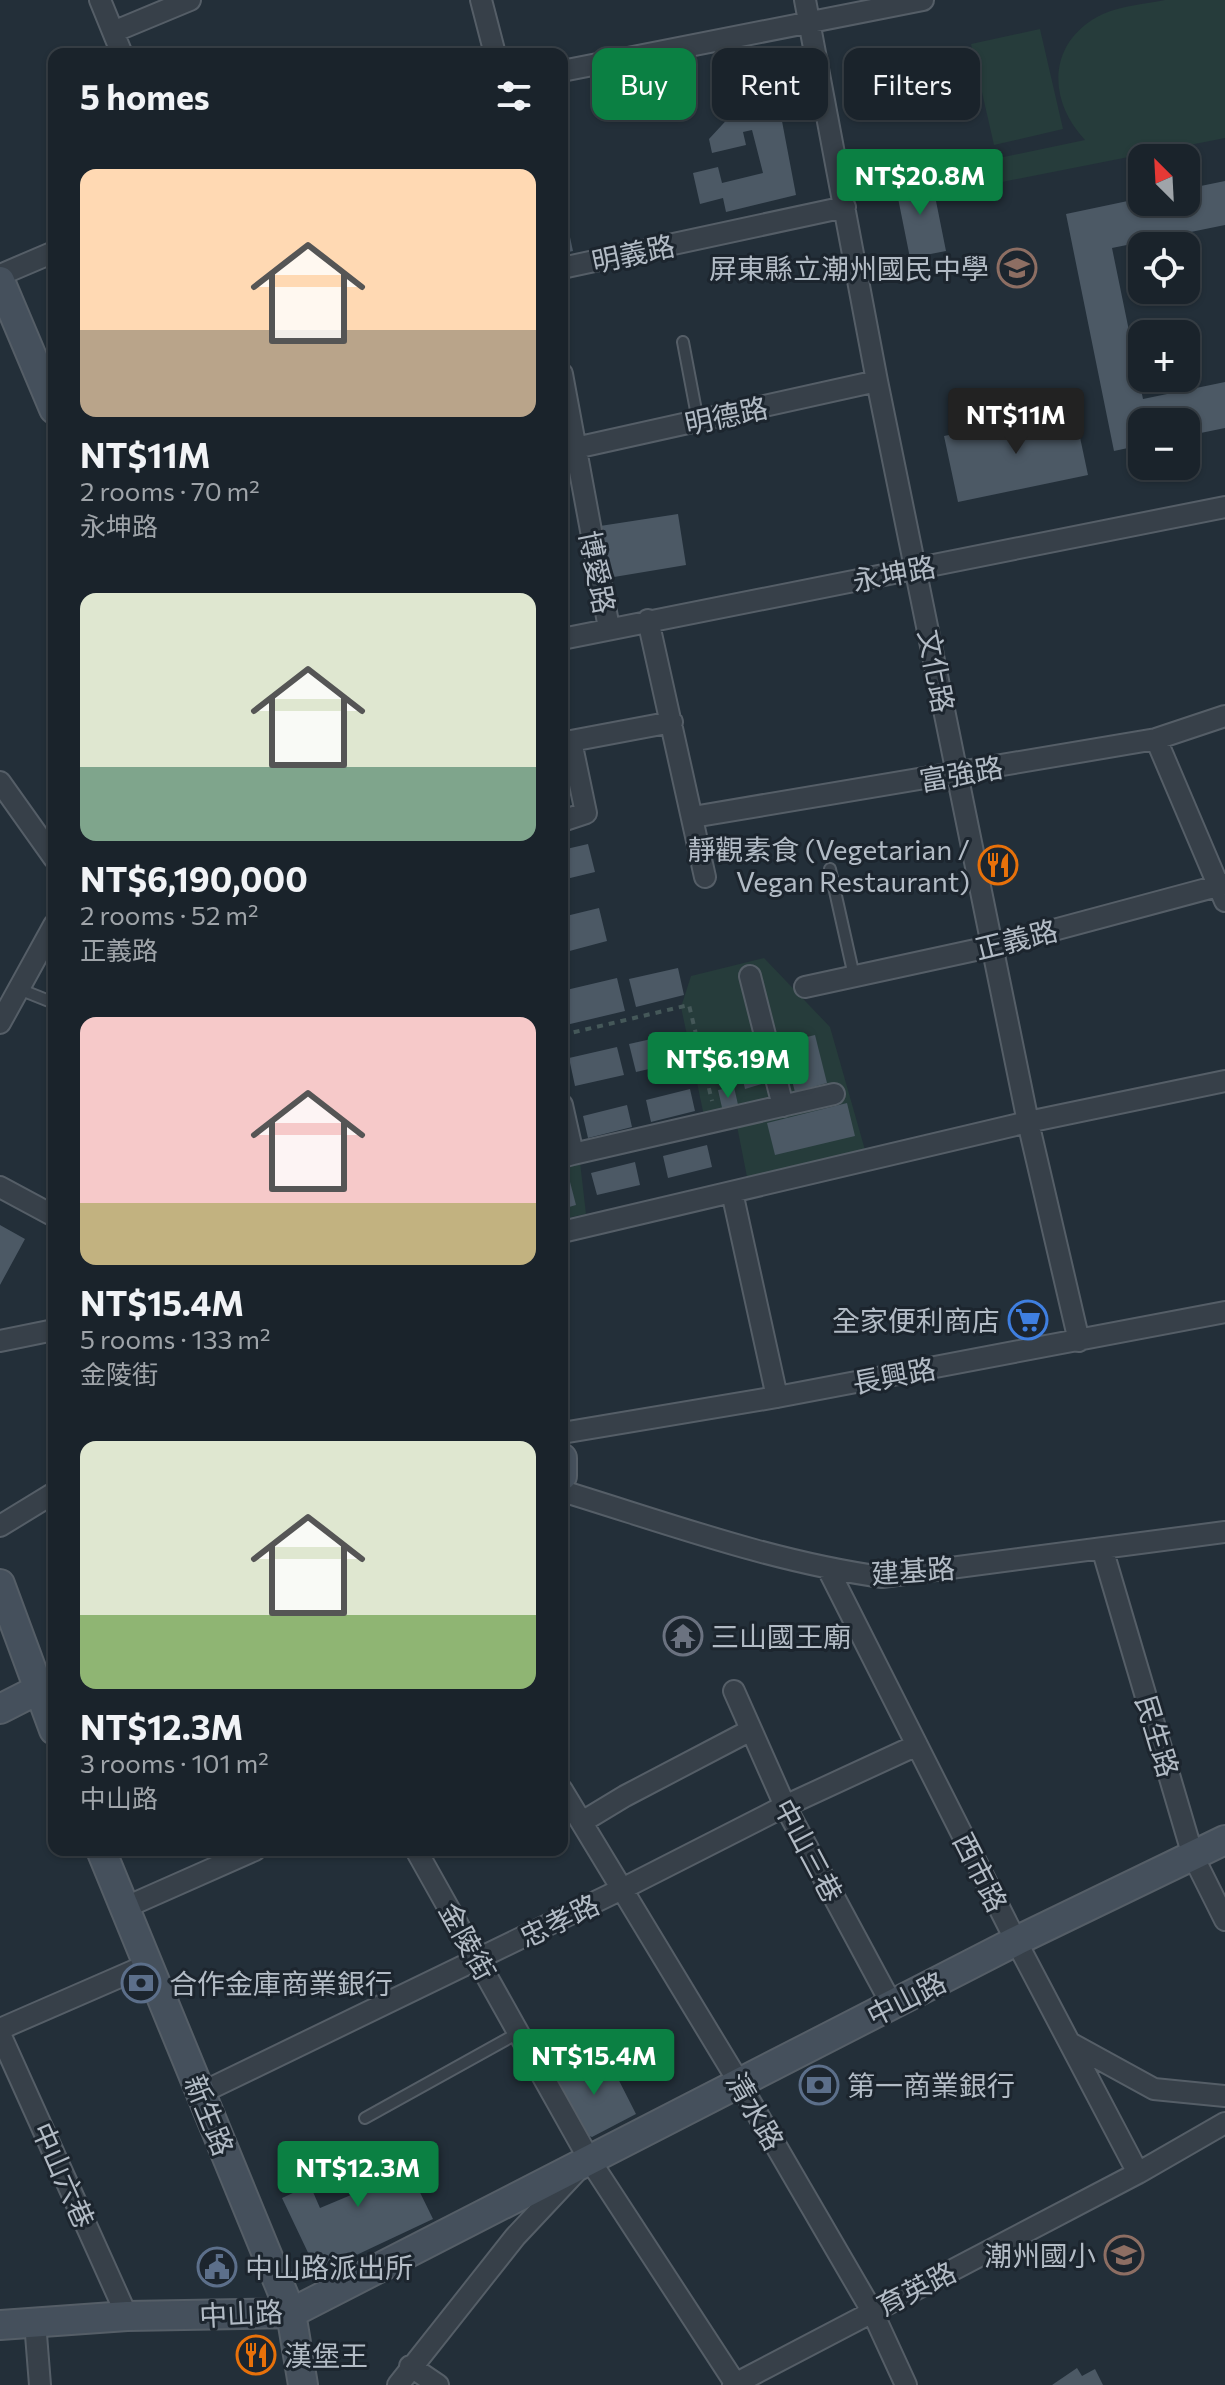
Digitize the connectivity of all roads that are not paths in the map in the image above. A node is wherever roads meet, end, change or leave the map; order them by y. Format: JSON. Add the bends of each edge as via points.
{"nodes":[{"id":1,"x":100,"y":0,"type":"edge"},
{"id":2,"x":190,"y":0,"type":"edge"},
{"id":3,"x":481,"y":0,"type":"edge"},
{"id":4,"x":805,"y":0,"type":"edge"},
{"id":5,"x":923,"y":0,"type":"edge"},
{"id":6,"x":810,"y":21,"type":"junction"},
{"id":7,"x":113,"y":32,"type":"junction"},
{"id":8,"x":120,"y":48,"type":"edge"},
{"id":9,"x":493,"y":48,"type":"edge"},
{"id":10,"x":568,"y":70,"type":"edge"},
{"id":11,"x":845,"y":207,"type":"junction"},
{"id":12,"x":48,"y":255,"type":"edge"},
{"id":13,"x":568,"y":267,"type":"edge"},
{"id":14,"x":0,"y":278,"type":"edge"},
{"id":15,"x":683,"y":342,"type":"dead end"},
{"id":16,"x":877,"y":381,"type":"junction"},
{"id":17,"x":48,"y":394,"type":"edge"},
{"id":18,"x":698,"y":421,"type":"junction"},
{"id":19,"x":568,"y":450,"type":"edge"},
{"id":20,"x":1225,"y":507,"type":"edge"},
{"id":21,"x":916,"y":569,"type":"junction"},
{"id":22,"x":648,"y":620,"type":"junction"},
{"id":23,"x":609,"y":628,"type":"junction"},
{"id":24,"x":568,"y":638,"type":"edge"},
{"id":25,"x":1225,"y":716,"type":"edge"},
{"id":26,"x":672,"y":722,"type":"junction"},
{"id":27,"x":1156,"y":739,"type":"junction"},
{"id":28,"x":958,"y":774,"type":"junction"},
{"id":29,"x":0,"y":782,"type":"edge"},
{"id":30,"x":693,"y":817,"type":"junction"},
{"id":31,"x":568,"y":819,"type":"edge"},
{"id":32,"x":48,"y":850,"type":"edge"},
{"id":33,"x":830,"y":869,"type":"dead end"},
{"id":34,"x":705,"y":877,"type":"dead end"},
{"id":35,"x":1222,"y":890,"type":"edge"},
{"id":36,"x":48,"y":936,"type":"edge"},
{"id":37,"x":994,"y":946,"type":"junction"},
{"id":38,"x":750,"y":976,"type":"dead end"},
{"id":39,"x":854,"y":976,"type":"junction"},
{"id":40,"x":0,"y":978,"type":"edge"},
{"id":41,"x":805,"y":987,"type":"dead end"},
{"id":42,"x":18,"y":989,"type":"junction"},
{"id":43,"x":48,"y":1001,"type":"edge"},
{"id":44,"x":0,"y":1023,"type":"edge"},
{"id":45,"x":1225,"y":1081,"type":"edge"},
{"id":46,"x":834,"y":1094,"type":"dead end"},
{"id":47,"x":783,"y":1106,"type":"junction"},
{"id":48,"x":1028,"y":1122,"type":"junction"},
{"id":49,"x":568,"y":1155,"type":"edge"},
{"id":50,"x":0,"y":1187,"type":"edge"},
{"id":51,"x":732,"y":1192,"type":"junction"},
{"id":52,"x":48,"y":1213,"type":"edge"},
{"id":53,"x":568,"y":1231,"type":"edge"},
{"id":54,"x":1225,"y":1312,"type":"edge"},
{"id":55,"x":48,"y":1331,"type":"edge"},
{"id":56,"x":0,"y":1341,"type":"edge"},
{"id":57,"x":1079,"y":1341,"type":"junction"},
{"id":58,"x":777,"y":1397,"type":"junction"},
{"id":59,"x":568,"y":1432,"type":"edge"},
{"id":60,"x":568,"y":1493,"type":"edge"},
{"id":61,"x":48,"y":1497,"type":"edge"},
{"id":62,"x":0,"y":1526,"type":"edge"},
{"id":63,"x":1225,"y":1532,"type":"edge"},
{"id":64,"x":1102,"y":1548,"type":"junction"},
{"id":65,"x":828,"y":1569,"type":"junction"},
{"id":66,"x":0,"y":1584,"type":"edge"},
{"id":67,"x":46,"y":1685,"type":"edge"},
{"id":68,"x":734,"y":1691,"type":"dead end"},
{"id":69,"x":0,"y":1709,"type":"edge"},
{"id":70,"x":751,"y":1730,"type":"junction"},
{"id":71,"x":917,"y":1745,"type":"junction"},
{"id":72,"x":568,"y":1800,"type":"edge"},
{"id":73,"x":785,"y":1806,"type":"junction"},
{"id":74,"x":582,"y":1822,"type":"junction"},
{"id":75,"x":1225,"y":1840,"type":"edge"},
{"id":76,"x":103,"y":1856,"type":"edge"},
{"id":77,"x":241,"y":1856,"type":"edge"},
{"id":78,"x":419,"y":1856,"type":"edge"},
{"id":79,"x":1193,"y":1856,"type":"junction"},
{"id":80,"x":624,"y":1888,"type":"junction"},
{"id":81,"x":124,"y":1908,"type":"junction"},
{"id":82,"x":1225,"y":1920,"type":"edge"},
{"id":83,"x":1016,"y":1941,"type":"junction"},
{"id":84,"x":479,"y":1959,"type":"junction"},
{"id":85,"x":147,"y":1965,"type":"junction"},
{"id":86,"x":892,"y":2005,"type":"junction"},
{"id":87,"x":0,"y":2032,"type":"edge"},
{"id":88,"x":518,"y":2033,"type":"junction"},
{"id":89,"x":1072,"y":2044,"type":"junction"},
{"id":90,"x":740,"y":2084,"type":"junction"},
{"id":91,"x":201,"y":2093,"type":"junction"},
{"id":92,"x":1225,"y":2096,"type":"edge"},
{"id":93,"x":365,"y":2118,"type":"dead end"},
{"id":94,"x":1225,"y":2123,"type":"edge"},
{"id":95,"x":589,"y":2159,"type":"junction"},
{"id":96,"x":1138,"y":2173,"type":"junction"},
{"id":97,"x":872,"y":2311,"type":"junction"},
{"id":98,"x":291,"y":2313,"type":"junction"},
{"id":99,"x":127,"y":2316,"type":"junction"},
{"id":100,"x":35,"y":2322,"type":"junction"},
{"id":101,"x":0,"y":2325,"type":"edge"},
{"id":102,"x":410,"y":2366,"type":"junction"},
{"id":103,"x":734,"y":2384,"type":"edge"},
{"id":104,"x":40,"y":2385,"type":"edge"},
{"id":105,"x":303,"y":2385,"type":"edge"},
{"id":106,"x":398,"y":2385,"type":"edge"},
{"id":107,"x":438,"y":2385,"type":"edge"},
{"id":108,"x":906,"y":2385,"type":"edge"}],
"edges":[{"from":1,"to":7,"type":"street"},
{"from":2,"to":7,"type":"street"},
{"from":3,"to":9,"type":"street"},
{"from":4,"to":6,"type":"street","name":"文化路"},
{"from":5,"to":6,"type":"street"},
{"from":6,"to":10,"type":"street"},
{"from":6,"to":11,"type":"street","name":"文化路"},
{"from":7,"to":8,"type":"street"},
{"from":11,"to":13,"type":"street","name":"明義路"},
{"from":11,"to":16,"type":"street","name":"文化路"},
{"from":12,"to":14,"type":"street"},
{"from":14,"to":17,"type":"main road"},
{"from":15,"to":18,"type":"lane"},
{"from":16,"to":18,"type":"street","name":"明德路"},
{"from":16,"to":21,"type":"street","name":"文化路"},
{"from":18,"to":19,"type":"street","name":"明德路"},
{"from":19,"to":23,"type":"street","name":"博愛路"},
{"from":20,"to":21,"type":"street","name":"永坤路"},
{"from":21,"to":22,"type":"street","name":"永坤路"},
{"from":21,"to":28,"type":"street","name":"文化路"},
{"from":22,"to":23,"type":"street","name":"永坤路"},
{"from":22,"to":26,"type":"street"},
{"from":23,"to":24,"type":"street","name":"永坤路"},
{"from":25,"to":27,"type":"street","name":"富強路"},
{"from":26,"to":30,"type":"street"},
{"from":26,"to":31,"type":"street","via":[[571,741],[586,813]]},
{"from":27,"to":28,"type":"street","name":"富強路"},
{"from":27,"to":35,"type":"street"},
{"from":28,"to":30,"type":"street","name":"富強路"},
{"from":28,"to":37,"type":"street","name":"文化路"},
{"from":29,"to":32,"type":"street"},
{"from":30,"to":34,"type":"street"},
{"from":33,"to":39,"type":"lane"},
{"from":35,"to":37,"type":"street","name":"正義路"},
{"from":36,"to":42,"type":"street"},
{"from":37,"to":39,"type":"street","name":"正義路"},
{"from":37,"to":48,"type":"street","name":"文化路"},
{"from":38,"to":47,"type":"street"},
{"from":39,"to":41,"type":"street","name":"正義路"},
{"from":40,"to":42,"type":"street"},
{"from":42,"to":43,"type":"lane"},
{"from":42,"to":44,"type":"street"},
{"from":45,"to":48,"type":"street"},
{"from":46,"to":47,"type":"street"},
{"from":47,"to":49,"type":"street"},
{"from":48,"to":51,"type":"street"},
{"from":48,"to":57,"type":"street","name":"文化路"},
{"from":50,"to":52,"type":"street"},
{"from":51,"to":53,"type":"street"},
{"from":51,"to":58,"type":"street"},
{"from":54,"to":57,"type":"street","name":"長興路"},
{"from":55,"to":56,"type":"street"},
{"from":57,"to":58,"type":"street","name":"長興路"},
{"from":58,"to":59,"type":"street","name":"長興路"},
{"from":60,"to":65,"type":"street","name":"建基路"},
{"from":61,"to":62,"type":"street"},
{"from":63,"to":64,"type":"street","name":"建基路"},
{"from":64,"to":65,"type":"street","name":"建基路","via":[[882,1577]]},
{"from":64,"to":79,"type":"street","name":"民生路"},
{"from":65,"to":71,"type":"street","name":"西市路"},
{"from":66,"to":67,"type":"main road"},
{"from":67,"to":69,"type":"main road"},
{"from":68,"to":70,"type":"street","name":"中山三巷"},
{"from":70,"to":73,"type":"street","name":"中山三巷"},
{"from":70,"to":74,"type":"street"},
{"from":71,"to":73,"type":"street","name":"忠孝路"},
{"from":71,"to":83,"type":"street","name":"西市路"},
{"from":72,"to":74,"type":"street","name":"清水路"},
{"from":73,"to":80,"type":"street","name":"忠孝路"},
{"from":73,"to":86,"type":"street","name":"中山三巷"},
{"from":74,"to":80,"type":"street","name":"清水路"},
{"from":75,"to":79,"type":"main road","name":"中山路"},
{"from":76,"to":81,"type":"main road","name":"新生路"},
{"from":77,"to":81,"type":"street"},
{"from":78,"to":84,"type":"street","name":"金陵街"},
{"from":79,"to":82,"type":"street","name":"民生路"},
{"from":79,"to":83,"type":"main road","name":"中山路"},
{"from":80,"to":84,"type":"street","name":"忠孝路"},
{"from":80,"to":90,"type":"street","name":"清水路"},
{"from":81,"to":85,"type":"main road","name":"新生路"},
{"from":83,"to":86,"type":"main road","name":"中山路"},
{"from":83,"to":89,"type":"street","name":"西市路"},
{"from":84,"to":88,"type":"street","name":"金陵街"},
{"from":84,"to":91,"type":"street","name":"忠孝路"},
{"from":85,"to":87,"type":"street"},
{"from":85,"to":91,"type":"main road","name":"新生路"},
{"from":86,"to":90,"type":"main road","name":"中山路"},
{"from":87,"to":99,"type":"street","name":"中山六巷"},
{"from":88,"to":93,"type":"lane"},
{"from":88,"to":95,"type":"street","name":"金陵街"},
{"from":89,"to":92,"type":"street","via":[[1154,2089]]},
{"from":89,"to":96,"type":"street","name":"西市路"},
{"from":90,"to":95,"type":"main road","name":"中山路"},
{"from":90,"to":97,"type":"street","name":"清水路"},
{"from":91,"to":98,"type":"main road","name":"新生路"},
{"from":94,"to":96,"type":"street","name":"育英路"},
{"from":95,"to":98,"type":"main road","name":"中山路"},
{"from":95,"to":102,"type":"street","name":"中山路","via":[[515,2237]]},
{"from":95,"to":103,"type":"street","name":"金陵街"},
{"from":96,"to":97,"type":"street","name":"育英路"},
{"from":97,"to":103,"type":"street","name":"育英路"},
{"from":97,"to":108,"type":"street","name":"清水路"},
{"from":98,"to":99,"type":"main road","name":"中山路"},
{"from":98,"to":105,"type":"main road","name":"新生路"},
{"from":99,"to":100,"type":"main road","name":"中山路"},
{"from":100,"to":101,"type":"main road","name":"中山路"},
{"from":100,"to":104,"type":"street"},
{"from":102,"to":106,"type":"street","name":"中山路"},
{"from":102,"to":107,"type":"street"}]}
